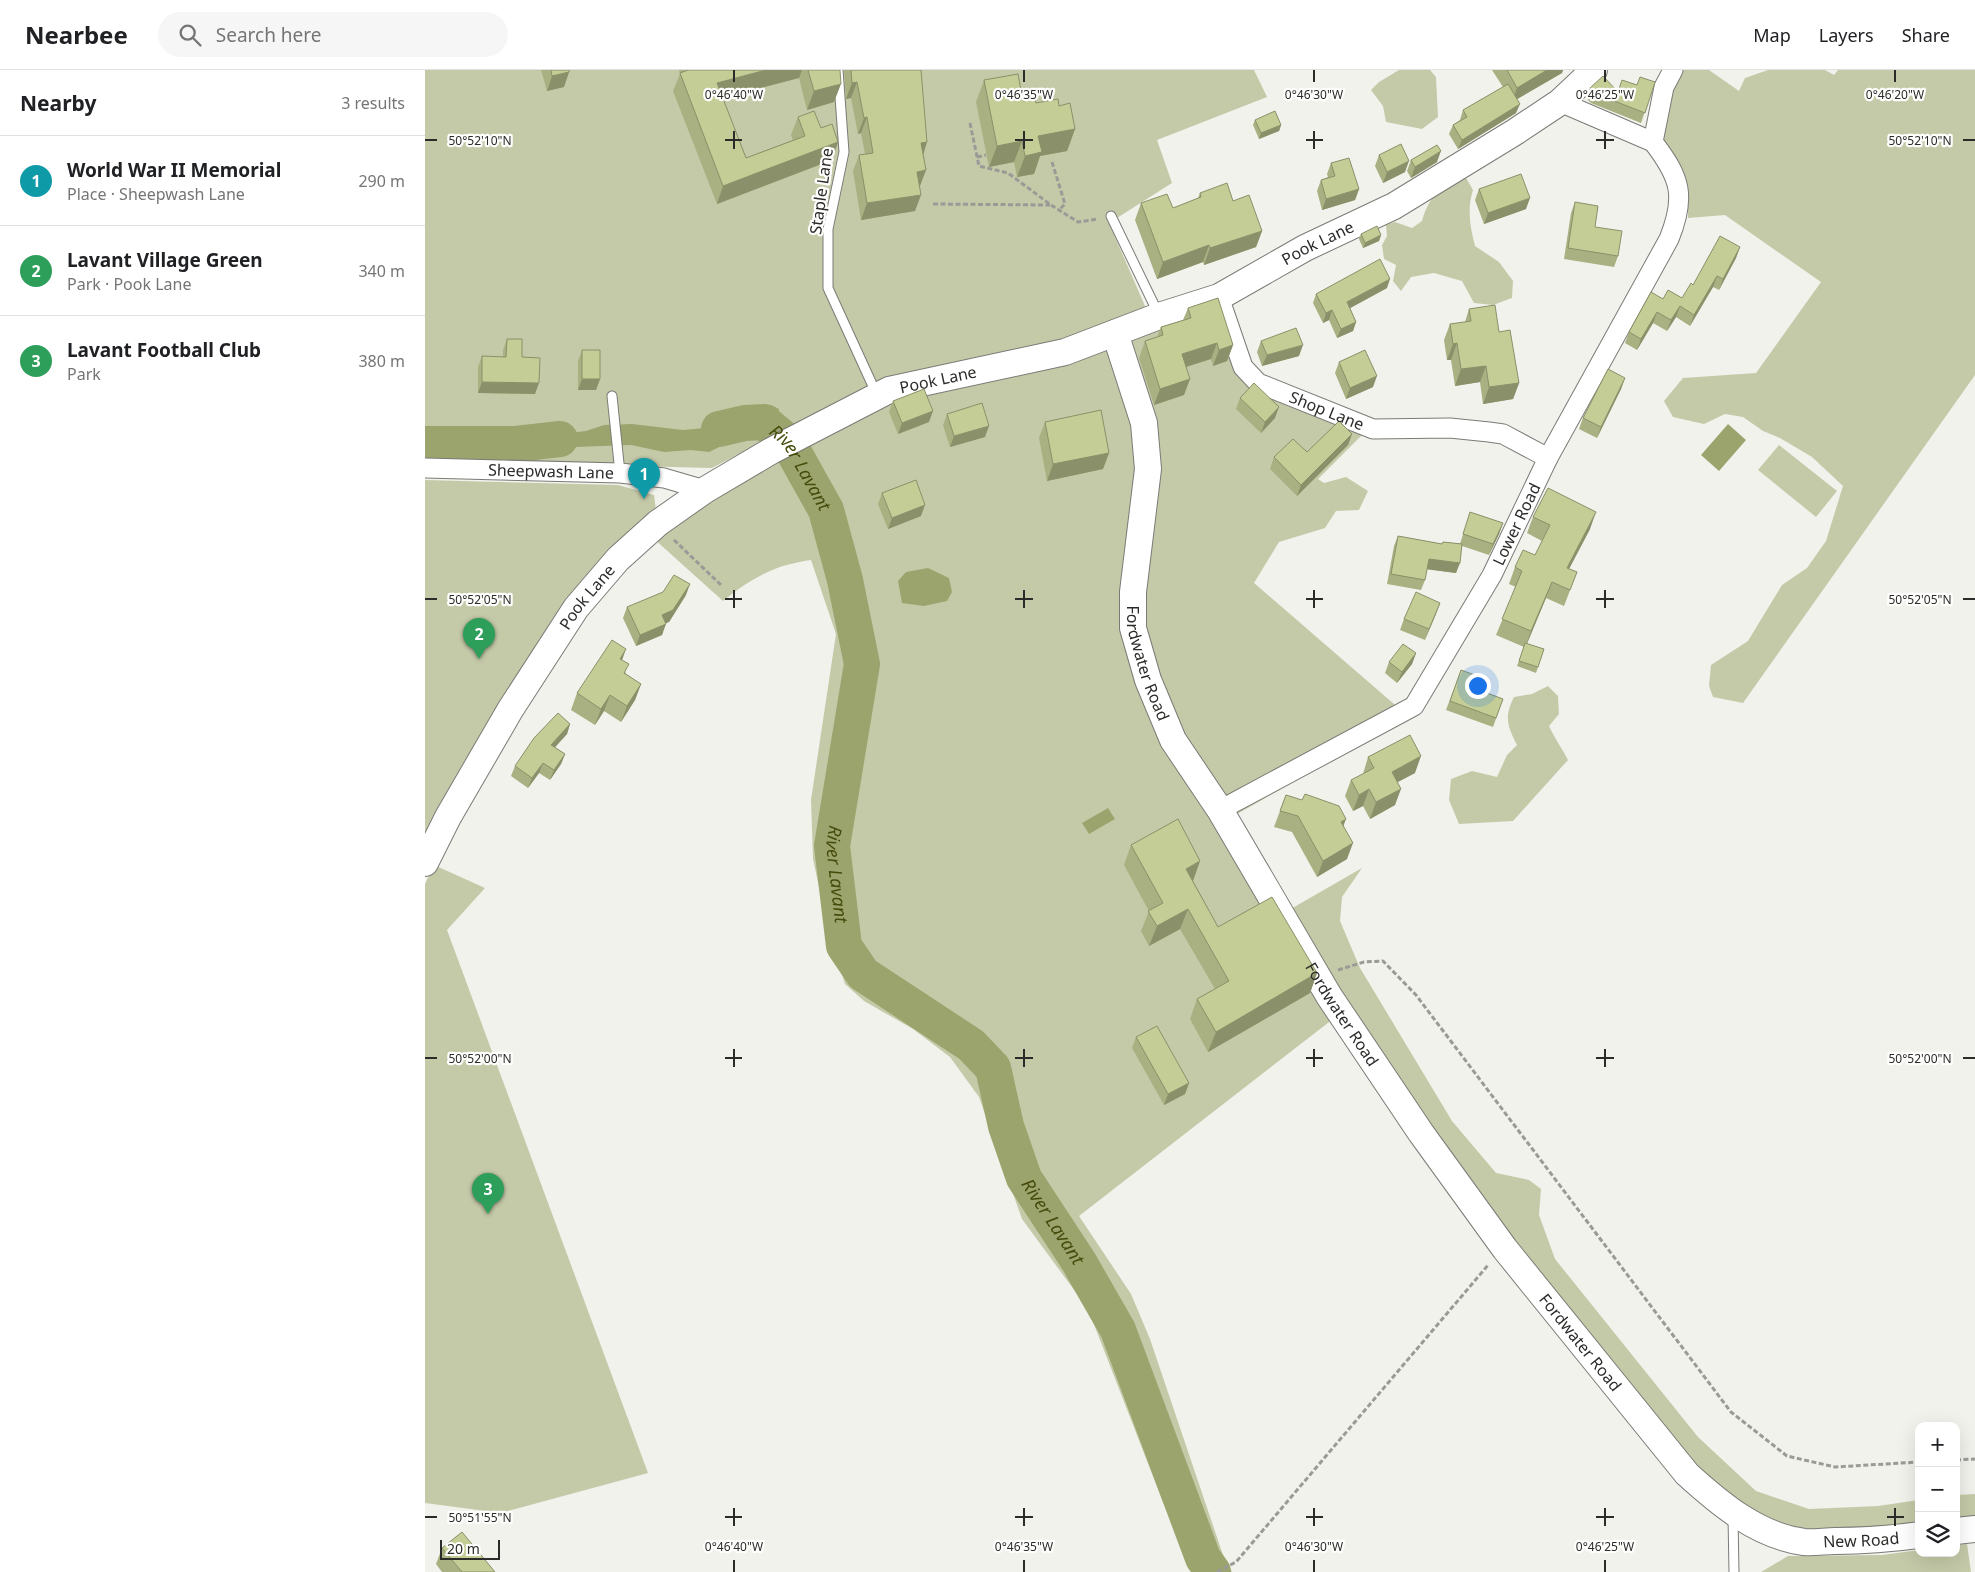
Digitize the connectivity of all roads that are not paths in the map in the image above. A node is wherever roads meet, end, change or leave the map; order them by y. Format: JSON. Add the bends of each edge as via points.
{"nodes":[{"id":1,"x":838,"y":70,"type":"edge"},
{"id":2,"x":1594,"y":70,"type":"edge"},
{"id":3,"x":1673,"y":70,"type":"edge"},
{"id":4,"x":1560,"y":102,"type":"junction"},
{"id":5,"x":1653,"y":142,"type":"junction"},
{"id":6,"x":1111,"y":216,"type":"road end"},
{"id":7,"x":1219,"y":297,"type":"junction"},
{"id":8,"x":1159,"y":316,"type":"junction"},
{"id":9,"x":1115,"y":333,"type":"junction"},
{"id":10,"x":612,"y":396,"type":"dead end"},
{"id":11,"x":877,"y":396,"type":"junction"},
{"id":12,"x":1548,"y":458,"type":"junction"},
{"id":13,"x":425,"y":468,"type":"edge"},
{"id":14,"x":620,"y":474,"type":"junction"},
{"id":15,"x":705,"y":490,"type":"junction"},
{"id":16,"x":1220,"y":810,"type":"junction"},
{"id":17,"x":425,"y":863,"type":"edge"},
{"id":18,"x":1733,"y":1513,"type":"junction"},
{"id":19,"x":1975,"y":1529,"type":"edge"},
{"id":20,"x":1960,"y":1531,"type":"edge"},
{"id":21,"x":1915,"y":1536,"type":"edge"},
{"id":22,"x":1805,"y":1542,"type":"joint"},
{"id":23,"x":1734,"y":1572,"type":"edge"}],
"edges":[{"from":1,"to":11,"type":"lane","name":"Staple Lane","via":[[844,152],[829,229],[829,288]]},
{"from":2,"to":4,"type":"street","name":"Pook Lane"},
{"from":3,"to":5,"type":"street","via":[[1664,87]]},
{"from":4,"to":5,"type":"street","name":"Lower Road"},
{"from":4,"to":7,"type":"street","name":"Pook Lane","via":[[1394,206],[1305,248]]},
{"from":5,"to":12,"type":"street","name":"Lower Road","via":[[1670,164],[1679,187],[1678,217],[1669,240]]},
{"from":6,"to":8,"type":"lane"},
{"from":7,"to":8,"type":"street","name":"Pook Lane"},
{"from":7,"to":12,"type":"street","name":"Shop Lane","via":[[1243,367],[1258,383],[1373,429],[1450,428],[1503,434]]},
{"from":8,"to":9,"type":"street","name":"Pook Lane"},
{"from":9,"to":11,"type":"street","name":"Pook Lane","via":[[1065,352],[889,390]]},
{"from":9,"to":16,"type":"street","name":"Fordwater Road","via":[[1144,423],[1148,468],[1133,592],[1133,628],[1148,680],[1173,740]]},
{"from":10,"to":14,"type":"lane"},
{"from":11,"to":15,"type":"street","name":"Pook Lane","via":[[771,451]]},
{"from":12,"to":16,"type":"street","name":"Lower Road","via":[[1492,575],[1414,706]]},
{"from":13,"to":14,"type":"street","name":"Sheepwash Lane"},
{"from":14,"to":15,"type":"street","name":"Sheepwash Lane","via":[[664,478]]},
{"from":15,"to":17,"type":"street","name":"Pook Lane","via":[[659,523],[618,559],[576,608],[510,710]]},
{"from":16,"to":18,"type":"street","name":"Fordwater Road","via":[[1329,996],[1421,1133],[1505,1249],[1687,1474]]},
{"from":18,"to":22,"type":"street","name":"Fordwater Road","via":[[1769,1532]]},
{"from":18,"to":23,"type":"lane"},
{"from":19,"to":20,"type":"street"},
{"from":21,"to":22,"type":"street","name":"New Road"}]}
